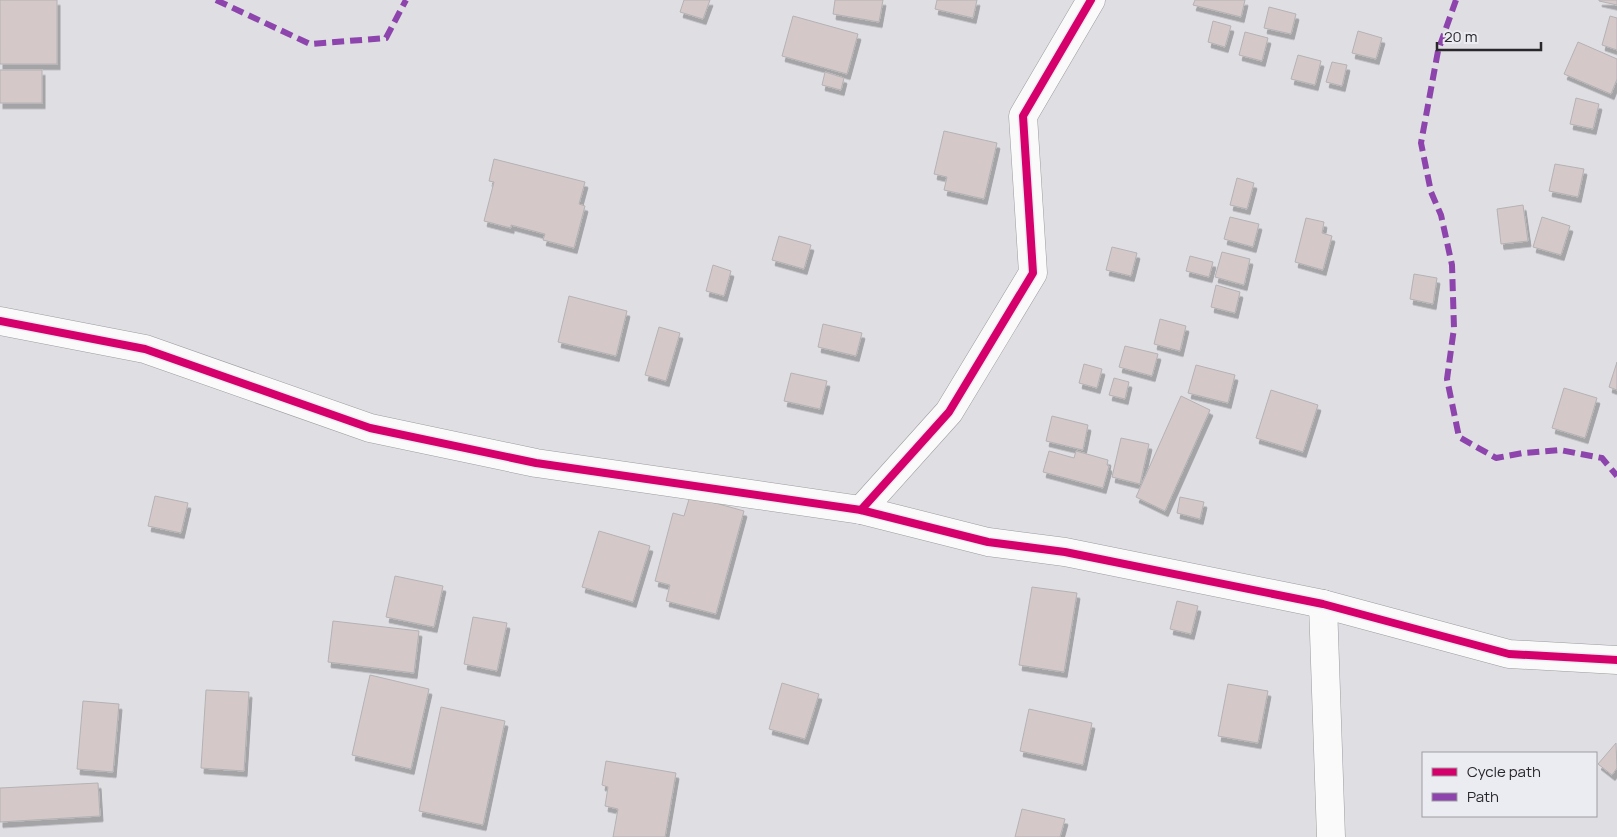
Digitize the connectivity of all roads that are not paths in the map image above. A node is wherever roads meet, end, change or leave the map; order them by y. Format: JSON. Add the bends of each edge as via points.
{"nodes":[{"id":1,"x":1090,"y":0,"type":"edge"},
{"id":2,"x":0,"y":321,"type":"edge"},
{"id":3,"x":861,"y":510,"type":"junction"},
{"id":4,"x":1323,"y":604,"type":"junction"},
{"id":5,"x":1617,"y":660,"type":"edge"},
{"id":6,"x":1331,"y":837,"type":"edge"}],
"edges":[{"from":1,"to":3,"type":"street","via":[[1023,116],[1033,273],[949,412]]},
{"from":2,"to":3,"type":"street","via":[[145,349],[370,428],[536,463]]},
{"from":3,"to":4,"type":"street","via":[[988,542],[1065,552]]},
{"from":4,"to":5,"type":"street","via":[[1509,654]]},
{"from":4,"to":6,"type":"street"}]}
